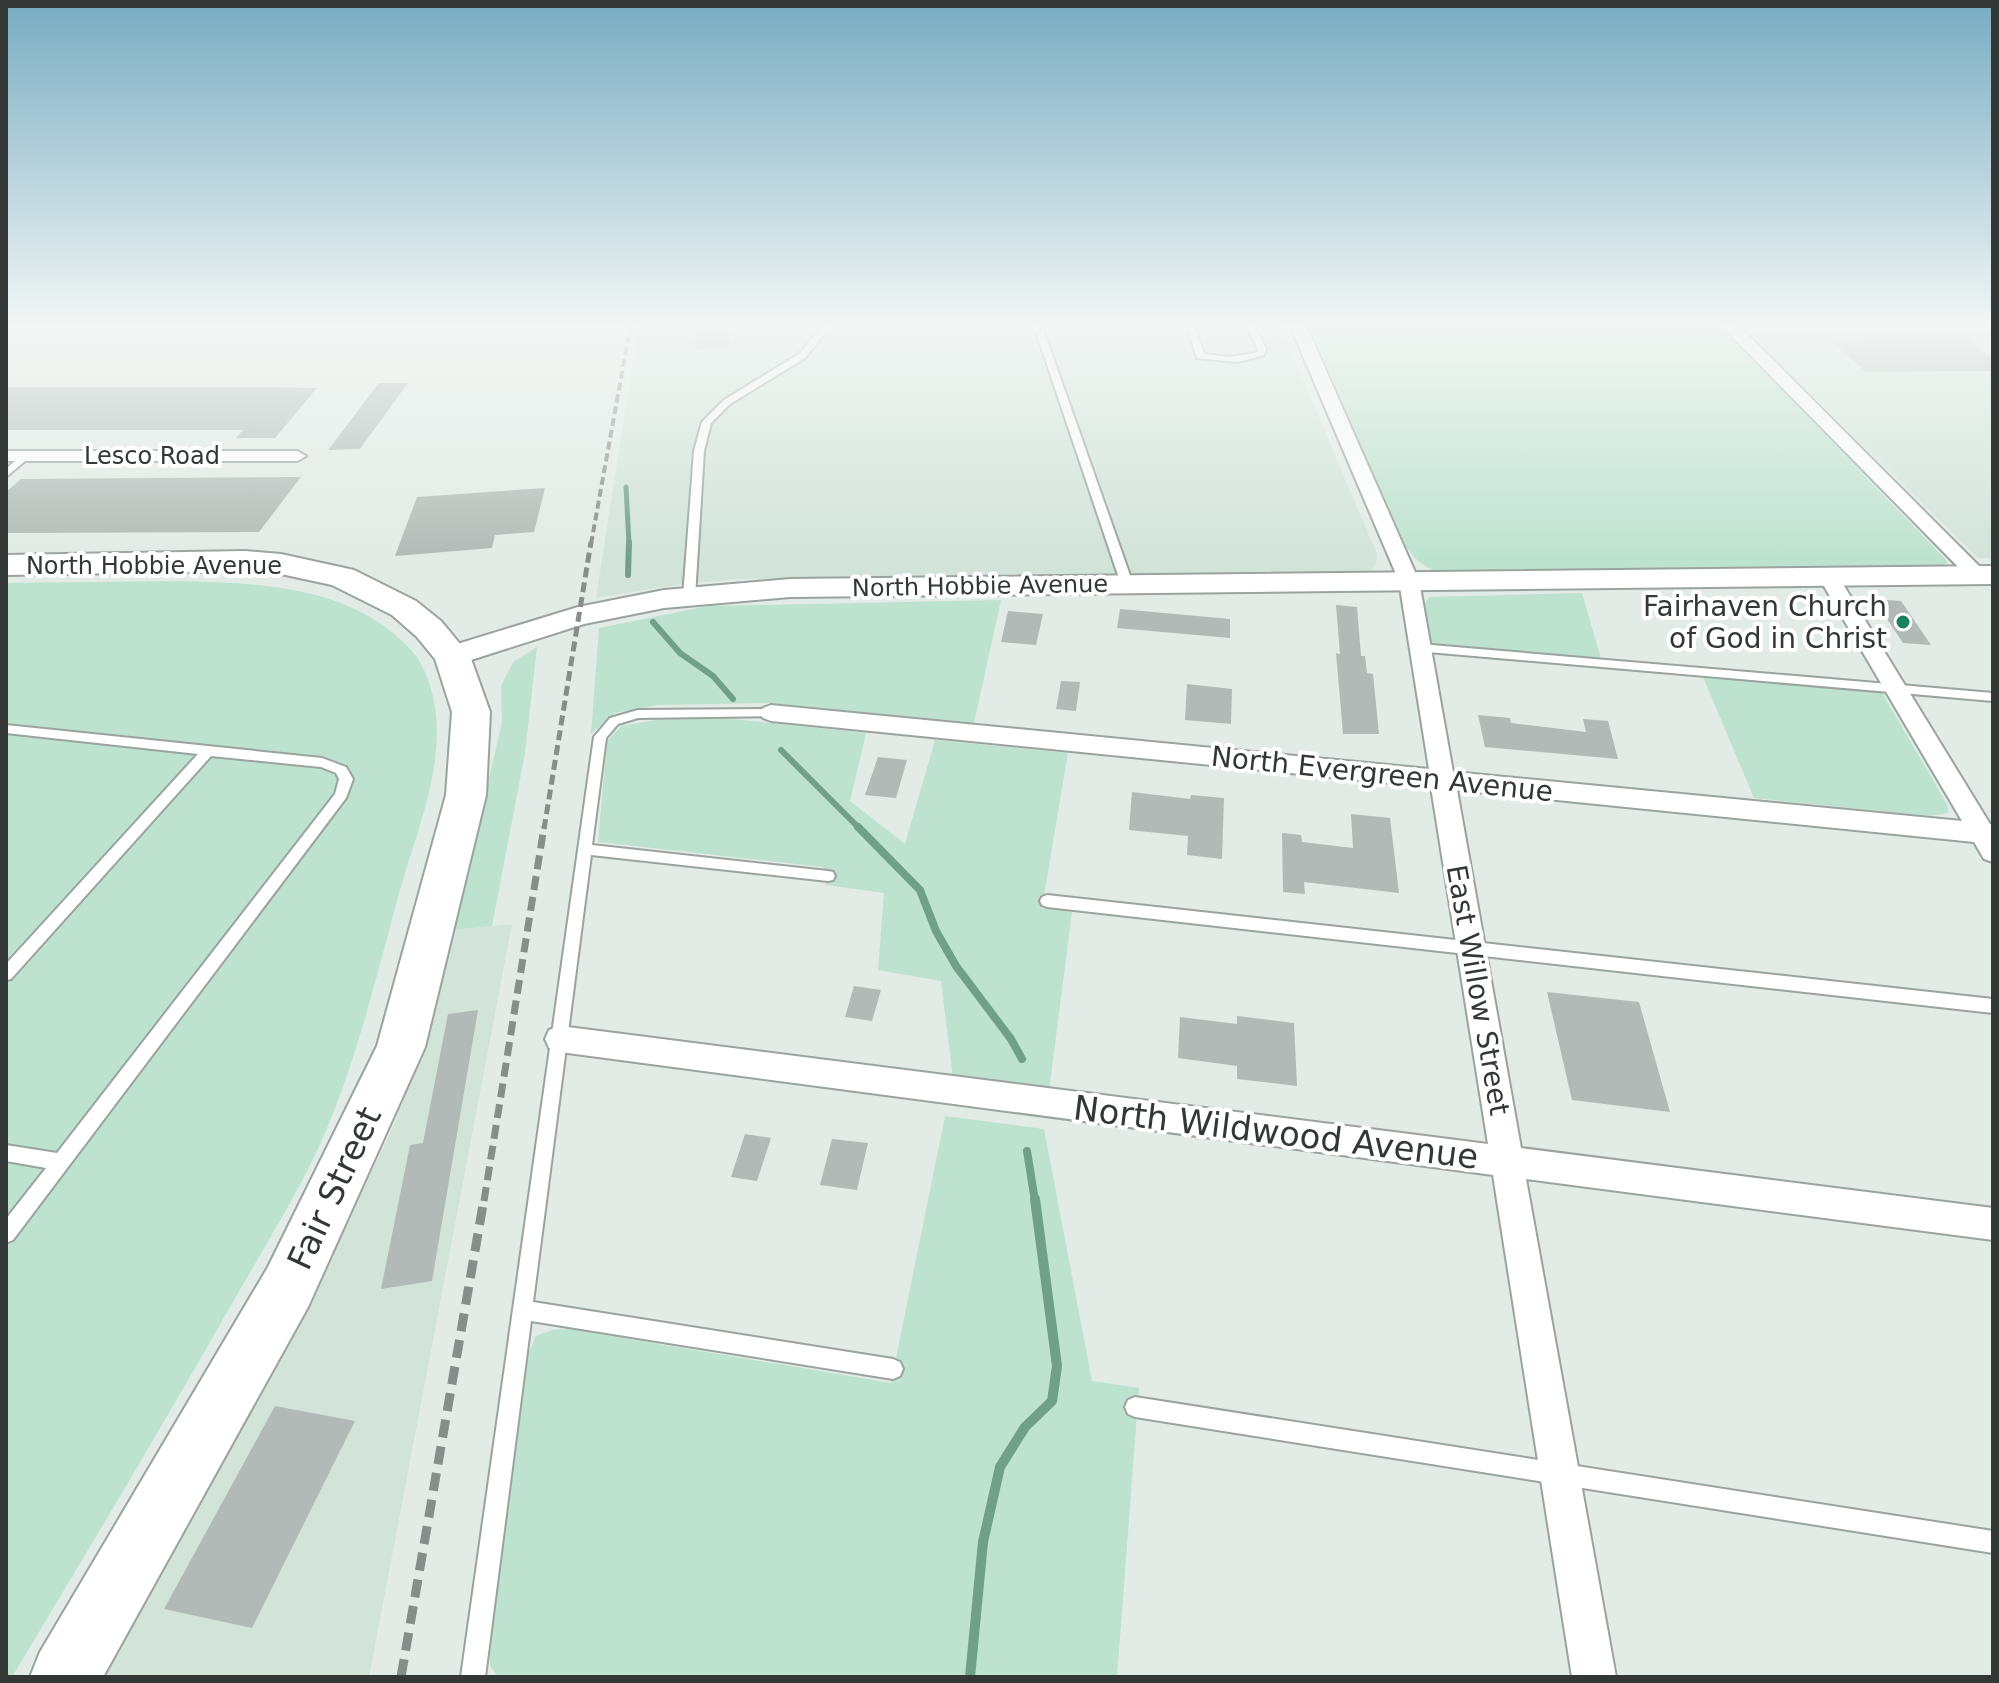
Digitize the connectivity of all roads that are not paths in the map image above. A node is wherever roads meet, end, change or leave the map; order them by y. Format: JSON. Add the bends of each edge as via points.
{"nodes":[{"id":1,"x":728,"y":402,"type":"edge"},
{"id":2,"x":1064,"y":402,"type":"edge"},
{"id":3,"x":1331,"y":402,"type":"edge"},
{"id":4,"x":1807,"y":402,"type":"edge"},
{"id":5,"x":6,"y":456,"type":"edge"},
{"id":6,"x":26,"y":456,"type":"junction"},
{"id":7,"x":297,"y":456,"type":"dead end"},
{"id":8,"x":6,"y":474,"type":"edge"},
{"id":9,"x":6,"y":565,"type":"edge"},
{"id":10,"x":1985,"y":575,"type":"edge"},
{"id":11,"x":1828,"y":576,"type":"junction"},
{"id":12,"x":1409,"y":581,"type":"junction"},
{"id":13,"x":1127,"y":584,"type":"junction"},
{"id":14,"x":689,"y":597,"type":"junction"},
{"id":15,"x":1420,"y":648,"type":"junction"},
{"id":16,"x":452,"y":656,"type":"junction"},
{"id":17,"x":1895,"y":688,"type":"junction"},
{"id":18,"x":1993,"y":697,"type":"edge"},
{"id":19,"x":771,"y":713,"type":"joint"},
{"id":20,"x":6,"y":729,"type":"edge"},
{"id":21,"x":209,"y":750,"type":"junction"},
{"id":22,"x":1442,"y":780,"type":"junction"},
{"id":23,"x":1989,"y":840,"type":"edge"},
{"id":24,"x":585,"y":849,"type":"junction"},
{"id":25,"x":828,"y":876,"type":"dead end"},
{"id":26,"x":1047,"y":901,"type":"dead end"},
{"id":27,"x":1471,"y":948,"type":"junction"},
{"id":28,"x":6,"y":974,"type":"edge"},
{"id":29,"x":1993,"y":1006,"type":"edge"},
{"id":30,"x":560,"y":1039,"type":"junction"},
{"id":31,"x":6,"y":1153,"type":"edge"},
{"id":32,"x":1507,"y":1161,"type":"junction"},
{"id":33,"x":61,"y":1162,"type":"junction"},
{"id":34,"x":1993,"y":1224,"type":"edge"},
{"id":35,"x":6,"y":1234,"type":"edge"},
{"id":36,"x":523,"y":1310,"type":"junction"},
{"id":37,"x":893,"y":1369,"type":"dead end"},
{"id":38,"x":1135,"y":1407,"type":"dead end"},
{"id":39,"x":1560,"y":1475,"type":"junction"},
{"id":40,"x":1993,"y":1542,"type":"edge"},
{"id":41,"x":65,"y":1677,"type":"edge"},
{"id":42,"x":473,"y":1677,"type":"edge"},
{"id":43,"x":1594,"y":1677,"type":"edge"}],
"edges":[{"from":1,"to":14,"type":"lane","via":[[707,422],[699,451]]},
{"from":2,"to":13,"type":"lane"},
{"from":3,"to":12,"type":"street","name":"East Willow Street"},
{"from":4,"to":10,"type":"street"},
{"from":5,"to":6,"type":"street","name":"Lesco Road"},
{"from":6,"to":7,"type":"street","name":"Lesco Road"},
{"from":6,"to":8,"type":"lane"},
{"from":9,"to":16,"type":"main road","name":"North Hobbie Avenue","via":[[245,561],[312,569],[352,581],[404,608]]},
{"from":10,"to":11,"type":"main road","name":"North Hobbie Avenue"},
{"from":11,"to":12,"type":"main road","name":"North Hobbie Avenue"},
{"from":11,"to":17,"type":"street"},
{"from":12,"to":13,"type":"main road","name":"North Hobbie Avenue"},
{"from":12,"to":15,"type":"street","name":"East Willow Street"},
{"from":13,"to":14,"type":"main road","name":"North Hobbie Avenue","via":[[790,588]]},
{"from":14,"to":16,"type":"main road","name":"North Hobbie Avenue","via":[[578,616]]},
{"from":15,"to":17,"type":"lane"},
{"from":15,"to":22,"type":"street","name":"East Willow Street"},
{"from":16,"to":41,"type":"main road","name":"Fair Street","via":[[471,712],[466,795],[401,1047],[288,1287]]},
{"from":17,"to":18,"type":"lane"},
{"from":17,"to":23,"type":"street"},
{"from":19,"to":22,"type":"street","name":"North Evergreen Avenue"},
{"from":19,"to":24,"type":"lane","via":[[673,712],[614,721],[600,737]]},
{"from":20,"to":21,"type":"lane"},
{"from":21,"to":28,"type":"lane"},
{"from":21,"to":33,"type":"lane","via":[[322,763],[341,770],[346,779],[341,795]]},
{"from":22,"to":23,"type":"street","name":"North Evergreen Avenue"},
{"from":22,"to":27,"type":"street","name":"East Willow Street"},
{"from":24,"to":25,"type":"lane"},
{"from":24,"to":30,"type":"lane"},
{"from":26,"to":27,"type":"lane"},
{"from":27,"to":29,"type":"lane"},
{"from":27,"to":32,"type":"street","name":"East Willow Street"},
{"from":30,"to":32,"type":"street","name":"North Wildwood Avenue"},
{"from":30,"to":36,"type":"lane"},
{"from":31,"to":33,"type":"lane"},
{"from":32,"to":34,"type":"street","name":"North Wildwood Avenue"},
{"from":32,"to":39,"type":"street","name":"East Willow Street"},
{"from":33,"to":35,"type":"lane"},
{"from":36,"to":37,"type":"lane"},
{"from":36,"to":42,"type":"lane"},
{"from":38,"to":39,"type":"lane"},
{"from":39,"to":40,"type":"lane"},
{"from":39,"to":43,"type":"street","name":"East Willow Street"}]}
